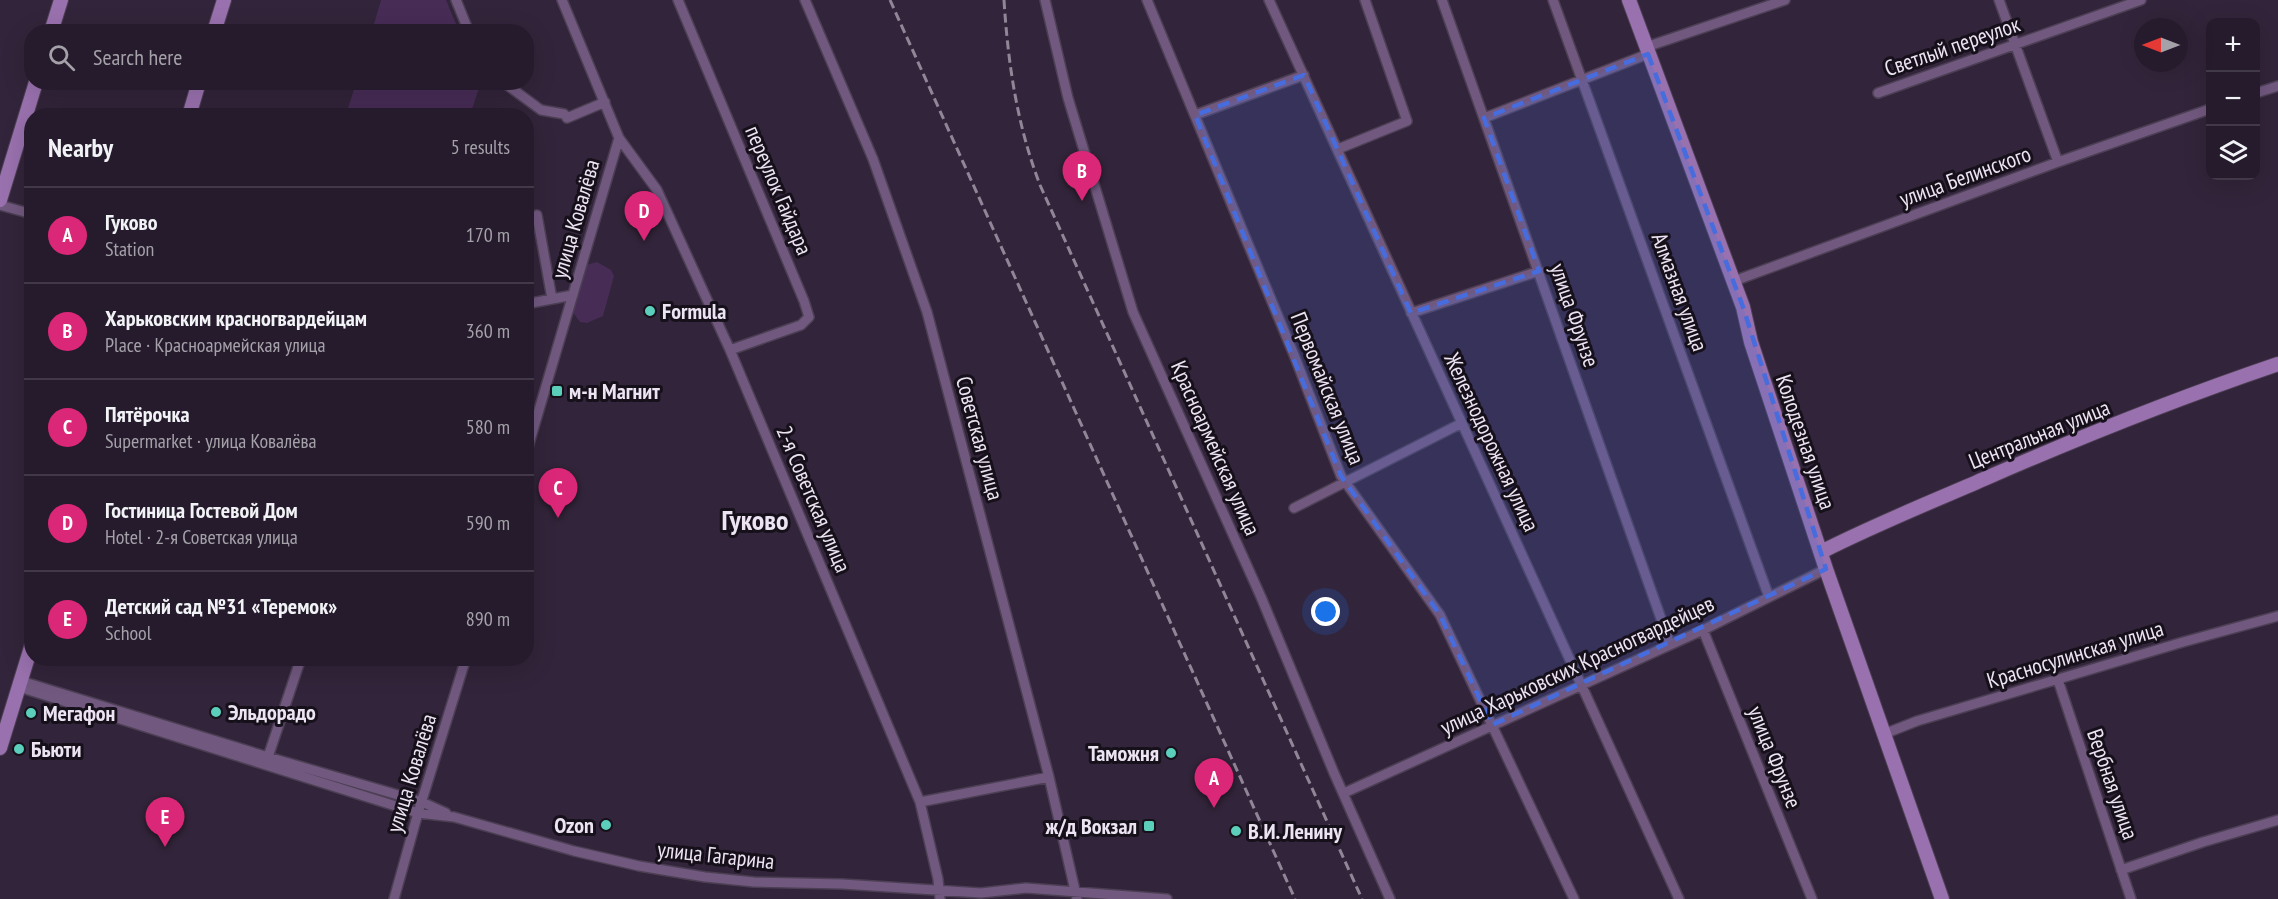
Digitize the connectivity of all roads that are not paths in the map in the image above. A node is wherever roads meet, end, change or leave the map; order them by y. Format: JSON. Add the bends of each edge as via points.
{"nodes":[{"id":1,"x":60,"y":0,"type":"edge"},
{"id":2,"x":224,"y":0,"type":"edge"},
{"id":3,"x":456,"y":0,"type":"edge"},
{"id":4,"x":562,"y":0,"type":"edge"},
{"id":5,"x":678,"y":0,"type":"edge"},
{"id":6,"x":805,"y":0,"type":"edge"},
{"id":7,"x":1044,"y":0,"type":"edge"},
{"id":8,"x":1147,"y":0,"type":"edge"},
{"id":9,"x":1269,"y":0,"type":"edge"},
{"id":10,"x":1365,"y":0,"type":"edge"},
{"id":11,"x":1442,"y":0,"type":"edge"},
{"id":12,"x":1554,"y":0,"type":"edge"},
{"id":13,"x":1629,"y":0,"type":"edge"},
{"id":14,"x":1785,"y":0,"type":"edge"},
{"id":15,"x":1999,"y":0,"type":"edge"},
{"id":16,"x":2141,"y":0,"type":"edge"},
{"id":17,"x":53,"y":24,"type":"edge"},
{"id":18,"x":216,"y":24,"type":"edge"},
{"id":19,"x":466,"y":24,"type":"edge"},
{"id":20,"x":2014,"y":45,"type":"junction"},
{"id":21,"x":1647,"y":50,"type":"junction"},
{"id":22,"x":1304,"y":75,"type":"junction"},
{"id":23,"x":1583,"y":79,"type":"junction"},
{"id":24,"x":2278,"y":86,"type":"edge"},
{"id":25,"x":34,"y":90,"type":"edge"},
{"id":26,"x":197,"y":90,"type":"edge"},
{"id":27,"x":514,"y":90,"type":"edge"},
{"id":28,"x":2260,"y":92,"type":"edge"},
{"id":29,"x":1878,"y":93,"type":"dead end"},
{"id":30,"x":605,"y":102,"type":"junction"},
{"id":31,"x":28,"y":108,"type":"edge"},
{"id":32,"x":191,"y":108,"type":"edge"},
{"id":33,"x":2206,"y":111,"type":"edge"},
{"id":34,"x":1195,"y":116,"type":"junction"},
{"id":35,"x":1484,"y":118,"type":"junction"},
{"id":36,"x":24,"y":121,"type":"edge"},
{"id":37,"x":619,"y":138,"type":"junction"},
{"id":38,"x":1338,"y":149,"type":"junction"},
{"id":39,"x":2058,"y":162,"type":"junction"},
{"id":40,"x":0,"y":200,"type":"edge"},
{"id":41,"x":0,"y":205,"type":"edge"},
{"id":42,"x":24,"y":212,"type":"edge"},
{"id":43,"x":537,"y":215,"type":"dead end"},
{"id":44,"x":1539,"y":271,"type":"junction"},
{"id":45,"x":1734,"y":281,"type":"junction"},
{"id":46,"x":573,"y":294,"type":"junction"},
{"id":47,"x":552,"y":299,"type":"junction"},
{"id":48,"x":534,"y":302,"type":"edge"},
{"id":49,"x":1411,"y":313,"type":"junction"},
{"id":50,"x":730,"y":350,"type":"junction"},
{"id":51,"x":2278,"y":364,"type":"edge"},
{"id":52,"x":1462,"y":423,"type":"junction"},
{"id":53,"x":534,"y":427,"type":"edge"},
{"id":54,"x":1346,"y":483,"type":"junction"},
{"id":55,"x":1294,"y":508,"type":"dead end"},
{"id":56,"x":1821,"y":552,"type":"junction"},
{"id":57,"x":1826,"y":569,"type":"junction"},
{"id":58,"x":1768,"y":597,"type":"junction"},
{"id":59,"x":2278,"y":616,"type":"edge"},
{"id":60,"x":1702,"y":630,"type":"junction"},
{"id":61,"x":1670,"y":644,"type":"junction"},
{"id":62,"x":25,"y":666,"type":"edge"},
{"id":63,"x":298,"y":666,"type":"edge"},
{"id":64,"x":464,"y":666,"type":"edge"},
{"id":65,"x":2058,"y":680,"type":"junction"},
{"id":66,"x":20,"y":684,"type":"junction"},
{"id":67,"x":1581,"y":686,"type":"junction"},
{"id":68,"x":1492,"y":725,"type":"junction"},
{"id":69,"x":1884,"y":734,"type":"junction"},
{"id":70,"x":0,"y":748,"type":"edge"},
{"id":71,"x":268,"y":757,"type":"junction"},
{"id":72,"x":1049,"y":777,"type":"junction"},
{"id":73,"x":1344,"y":793,"type":"junction"},
{"id":74,"x":422,"y":802,"type":"junction"},
{"id":75,"x":920,"y":802,"type":"junction"},
{"id":76,"x":418,"y":813,"type":"junction"},
{"id":77,"x":454,"y":817,"type":"junction"},
{"id":78,"x":2278,"y":820,"type":"edge"},
{"id":79,"x":2121,"y":870,"type":"junction"},
{"id":80,"x":939,"y":895,"type":"edge"},
{"id":81,"x":1076,"y":895,"type":"edge"},
{"id":82,"x":978,"y":896,"type":"edge"},
{"id":83,"x":394,"y":899,"type":"edge"},
{"id":84,"x":1167,"y":899,"type":"edge"},
{"id":85,"x":1390,"y":899,"type":"edge"},
{"id":86,"x":1574,"y":899,"type":"edge"},
{"id":87,"x":1679,"y":899,"type":"edge"},
{"id":88,"x":1812,"y":899,"type":"edge"},
{"id":89,"x":1942,"y":899,"type":"edge"},
{"id":90,"x":2131,"y":899,"type":"edge"}],
"edges":[{"from":1,"to":17,"type":"main road"},
{"from":2,"to":18,"type":"main road"},
{"from":3,"to":19,"type":"street"},
{"from":4,"to":30,"type":"street","name":"улица Ковалёва"},
{"from":5,"to":50,"type":"street","name":"переулок Гайдара","via":[[809,317],[801,325]]},
{"from":6,"to":72,"type":"street","name":"Советская улица","via":[[873,159],[927,312]]},
{"from":7,"to":73,"type":"street","name":"Красноармейская улица","via":[[1068,98],[1133,312]]},
{"from":8,"to":34,"type":"street","name":"Первомайская улица"},
{"from":9,"to":22,"type":"street","name":"Железнодорожная улица"},
{"from":10,"to":38,"type":"street","via":[[1407,122]]},
{"from":11,"to":35,"type":"street","name":"улица Фрунзе"},
{"from":12,"to":23,"type":"street","name":"Алмазная улица"},
{"from":13,"to":21,"type":"main road","name":"Колодезная улица"},
{"from":14,"to":21,"type":"street"},
{"from":15,"to":20,"type":"street"},
{"from":16,"to":20,"type":"street","name":"Светлый переулок"},
{"from":20,"to":29,"type":"street","name":"Светлый переулок"},
{"from":20,"to":39,"type":"street"},
{"from":21,"to":23,"type":"street"},
{"from":21,"to":45,"type":"main road","name":"Колодезная улица"},
{"from":22,"to":34,"type":"street"},
{"from":22,"to":38,"type":"street","name":"Железнодорожная улица"},
{"from":23,"to":35,"type":"street"},
{"from":23,"to":58,"type":"street","name":"Алмазная улица"},
{"from":24,"to":28,"type":"street"},
{"from":25,"to":31,"type":"main road"},
{"from":26,"to":32,"type":"main road"},
{"from":27,"to":30,"type":"street","via":[[541,110],[567,118]]},
{"from":30,"to":37,"type":"street","name":"улица Ковалёва"},
{"from":33,"to":39,"type":"street","name":"улица Белинского"},
{"from":34,"to":54,"type":"street","name":"Первомайская улица"},
{"from":35,"to":44,"type":"street","name":"улица Фрунзе"},
{"from":36,"to":40,"type":"main road"},
{"from":37,"to":46,"type":"street","name":"улица Ковалёва"},
{"from":37,"to":50,"type":"street","name":"2-я Советская улица","via":[[657,190]]},
{"from":38,"to":49,"type":"street","name":"Железнодорожная улица"},
{"from":39,"to":45,"type":"street","name":"улица Белинского"},
{"from":41,"to":42,"type":"street"},
{"from":43,"to":47,"type":"street"},
{"from":44,"to":49,"type":"street"},
{"from":44,"to":61,"type":"street","name":"улица Фрунзе"},
{"from":45,"to":56,"type":"main road","name":"Колодезная улица"},
{"from":46,"to":47,"type":"street"},
{"from":46,"to":53,"type":"street","name":"улица Ковалёва"},
{"from":47,"to":48,"type":"street"},
{"from":49,"to":52,"type":"street","name":"Железнодорожная улица"},
{"from":50,"to":75,"type":"street","name":"2-я Советская улица"},
{"from":51,"to":56,"type":"main road","name":"Центральная улица","via":[[2051,450]]},
{"from":52,"to":54,"type":"street"},
{"from":52,"to":67,"type":"street","name":"Железнодорожная улица"},
{"from":54,"to":55,"type":"street"},
{"from":54,"to":68,"type":"street","name":"Первомайская улица","via":[[1440,615]]},
{"from":56,"to":57,"type":"main road","name":"Колодезная улица"},
{"from":57,"to":58,"type":"street","name":"улица Харьковских Красногвардейцев"},
{"from":57,"to":69,"type":"main road","name":"Колодезная улица"},
{"from":58,"to":60,"type":"street","name":"улица Харьковских Красногвардейцев"},
{"from":59,"to":65,"type":"street","name":"Красносулинская улица"},
{"from":60,"to":61,"type":"street","name":"улица Харьковских Красногвардейцев"},
{"from":60,"to":88,"type":"street","name":"улица Фрунзе"},
{"from":61,"to":67,"type":"street","name":"улица Харьковских Красногвардейцев"},
{"from":62,"to":66,"type":"main road"},
{"from":63,"to":71,"type":"street"},
{"from":64,"to":74,"type":"street","name":"улица Ковалёва"},
{"from":65,"to":69,"type":"street","name":"Красносулинская улица"},
{"from":65,"to":79,"type":"street","name":"Вербная улица"},
{"from":66,"to":70,"type":"main road"},
{"from":66,"to":71,"type":"street","name":"улица Гагарина"},
{"from":66,"to":76,"type":"street","name":"улица Гагарина"},
{"from":67,"to":68,"type":"street","name":"улица Харьковских Красногвардейцев"},
{"from":67,"to":87,"type":"street","name":"Железнодорожная улица"},
{"from":68,"to":73,"type":"street","name":"улица Харьковских Красногвардейцев"},
{"from":68,"to":86,"type":"street","name":"Первомайская улица"},
{"from":69,"to":89,"type":"main road","name":"Колодезная улица"},
{"from":71,"to":74,"type":"street","name":"улица Гагарина"},
{"from":72,"to":75,"type":"street"},
{"from":72,"to":81,"type":"street","name":"Советская улица"},
{"from":73,"to":85,"type":"street","name":"Красноармейская улица"},
{"from":74,"to":76,"type":"street","name":"улица Ковалёва"},
{"from":74,"to":77,"type":"street","name":"улица Гагарина"},
{"from":75,"to":80,"type":"street","name":"2-я Советская улица"},
{"from":76,"to":77,"type":"street","name":"улица Гагарина"},
{"from":76,"to":83,"type":"street","name":"улица Ковалёва"},
{"from":77,"to":80,"type":"street","name":"улица Гагарина","via":[[574,851],[705,877]]},
{"from":78,"to":79,"type":"street"},
{"from":79,"to":90,"type":"street","name":"Вербная улица"},
{"from":80,"to":82,"type":"street","name":"улица Гагарина"},
{"from":81,"to":82,"type":"street","name":"улица Гагарина","via":[[1026,888]]},
{"from":81,"to":84,"type":"street","name":"улица Гагарина"}]}
